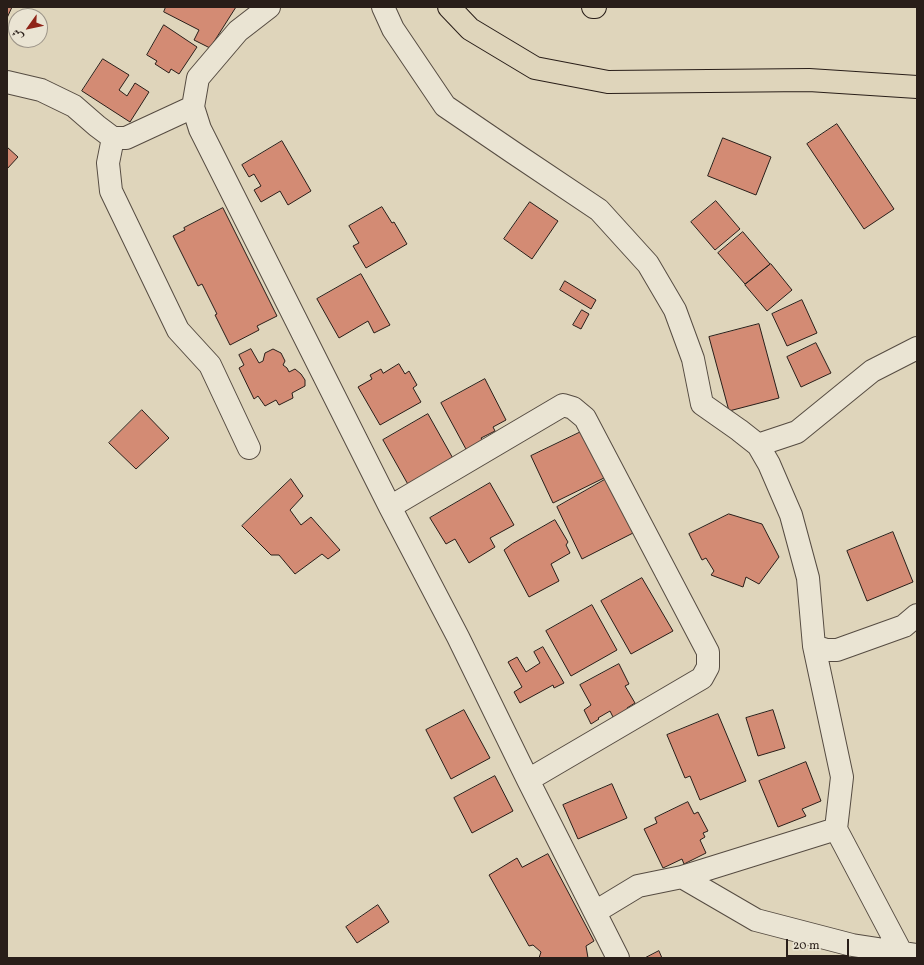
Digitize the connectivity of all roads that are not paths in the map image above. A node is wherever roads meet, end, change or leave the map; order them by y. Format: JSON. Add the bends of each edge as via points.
{"nodes":[{"id":1,"x":269,"y":7,"type":"edge"},
{"id":2,"x":383,"y":7,"type":"edge"},
{"id":3,"x":448,"y":7,"type":"edge"},
{"id":4,"x":7,"y":82,"type":"edge"},
{"id":5,"x":916,"y":91,"type":"edge"},
{"id":6,"x":193,"y":107,"type":"junction"},
{"id":7,"x":113,"y":138,"type":"junction"},
{"id":8,"x":917,"y":348,"type":"edge"},
{"id":9,"x":758,"y":446,"type":"junction"},
{"id":10,"x":249,"y":448,"type":"dead end"},
{"id":11,"x":390,"y":507,"type":"junction"},
{"id":12,"x":917,"y":615,"type":"edge"},
{"id":13,"x":814,"y":646,"type":"junction"},
{"id":14,"x":528,"y":780,"type":"junction"},
{"id":15,"x":836,"y":830,"type":"junction"},
{"id":16,"x":682,"y":877,"type":"junction"},
{"id":17,"x":594,"y":912,"type":"junction"},
{"id":18,"x":909,"y":954,"type":"edge"},
{"id":19,"x":618,"y":958,"type":"edge"}],
"edges":[{"from":1,"to":6,"type":"street","via":[[238,30],[198,78]]},
{"from":2,"to":9,"type":"street","via":[[393,29],[445,106],[599,210],[648,264],[675,310],[693,359],[702,404]]},
{"from":3,"to":5,"type":"highway","via":[[470,29],[535,68],[608,82],[809,80]]},
{"from":4,"to":7,"type":"street","via":[[42,90],[74,106]]},
{"from":6,"to":7,"type":"street","via":[[126,138]]},
{"from":6,"to":11,"type":"street","via":[[204,136]]},
{"from":7,"to":10,"type":"street","via":[[108,163],[111,191],[178,330],[210,365]]},
{"from":8,"to":9,"type":"street","via":[[872,371],[797,432]]},
{"from":9,"to":13,"type":"street","via":[[769,464],[791,515],[808,578]]},
{"from":11,"to":14,"type":"street","via":[[458,637]]},
{"from":11,"to":14,"type":"street","via":[[563,405],[573,408],[585,418],[708,652],[708,667],[702,678]]},
{"from":12,"to":13,"type":"street","via":[[904,626],[837,650]]},
{"from":13,"to":15,"type":"street","via":[[842,777]]},
{"from":14,"to":17,"type":"street"},
{"from":15,"to":16,"type":"street"},
{"from":15,"to":18,"type":"street"},
{"from":16,"to":17,"type":"street","via":[[638,886]]},
{"from":16,"to":18,"type":"street","via":[[756,920],[852,945]]},
{"from":17,"to":19,"type":"street"}]}
